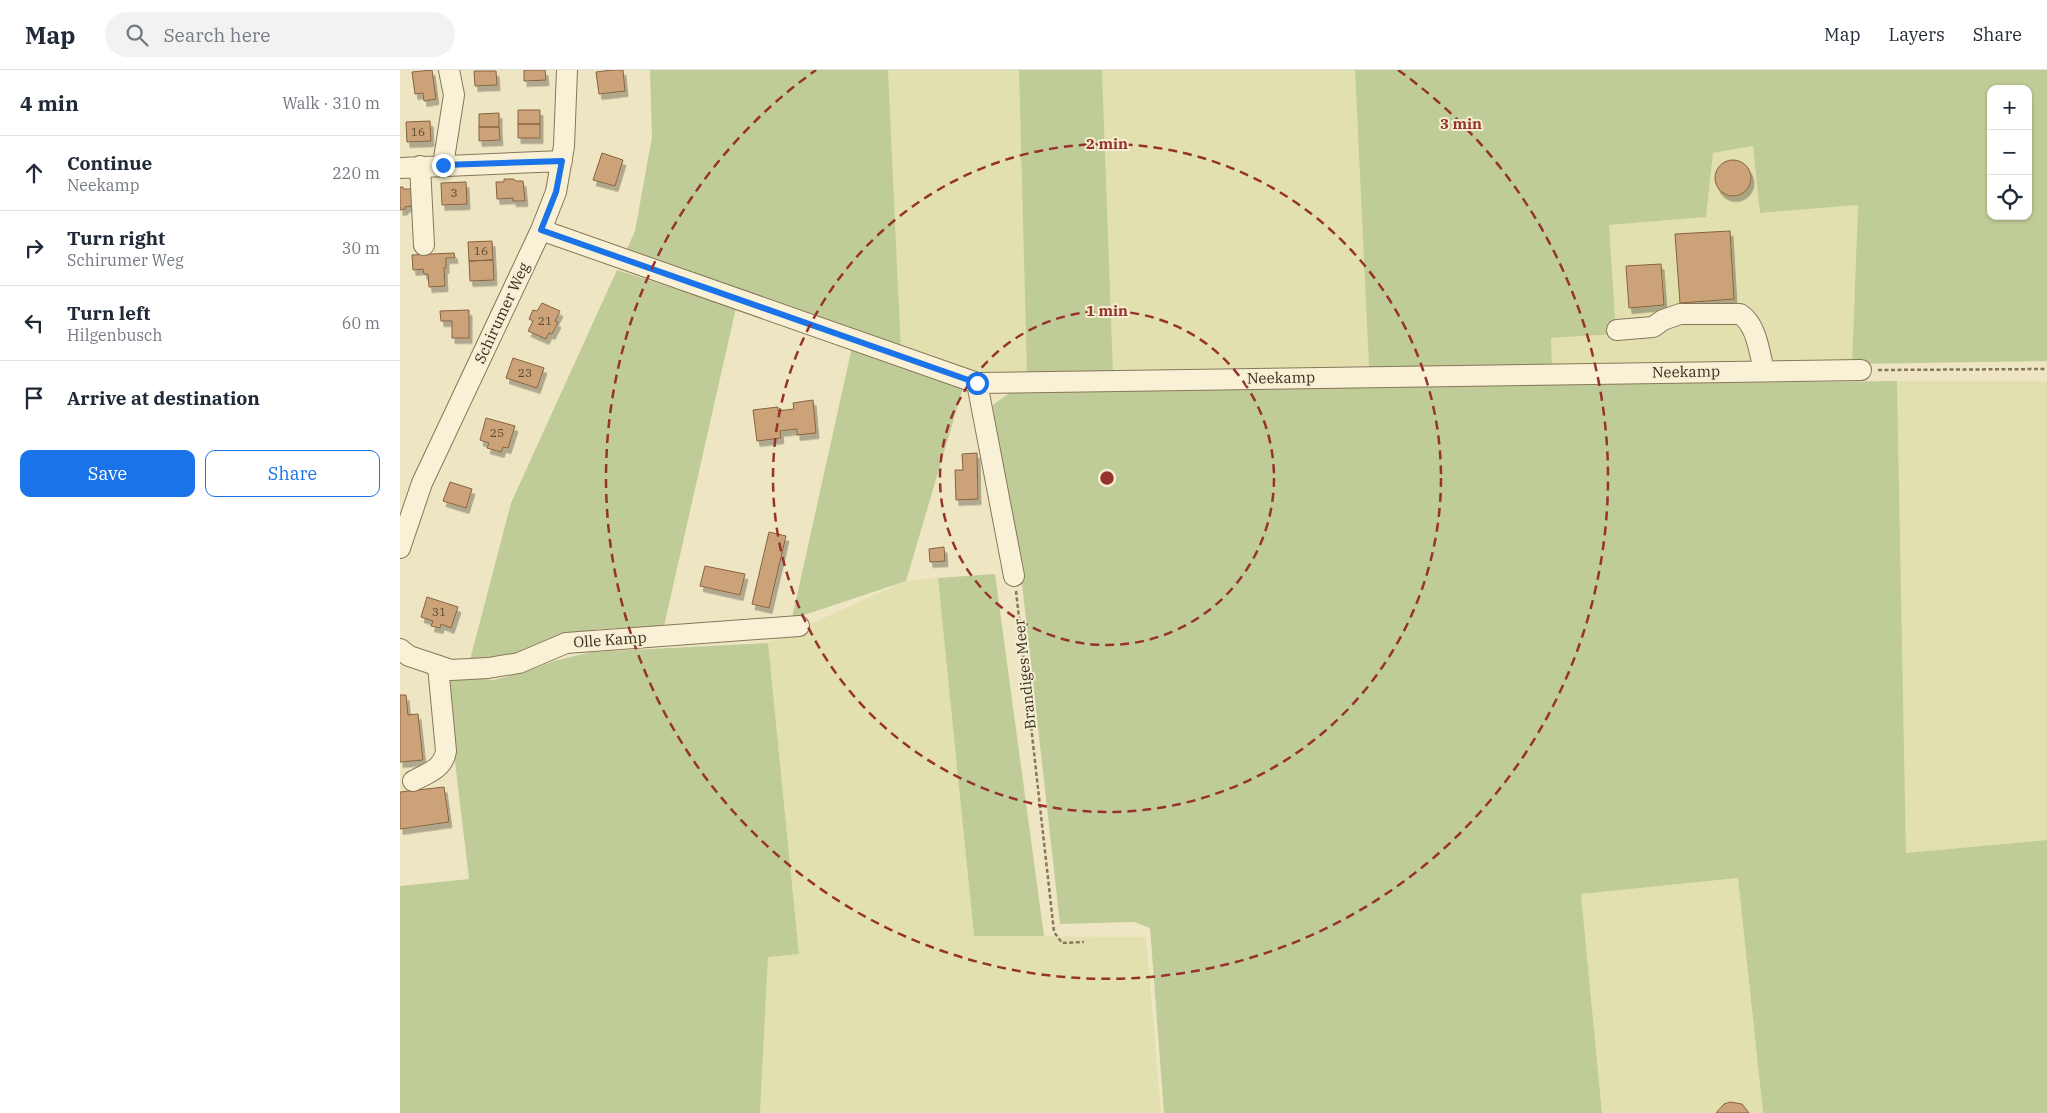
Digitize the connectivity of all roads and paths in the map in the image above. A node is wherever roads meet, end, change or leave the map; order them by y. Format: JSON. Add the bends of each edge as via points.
{"nodes":[{"id":1,"x":450,"y":70,"type":"edge"},
{"id":2,"x":567,"y":70,"type":"edge"},
{"id":3,"x":562,"y":161,"type":"junction"},
{"id":4,"x":443,"y":165,"type":"junction"},
{"id":5,"x":410,"y":167,"type":"edge"},
{"id":6,"x":541,"y":230,"type":"junction"},
{"id":7,"x":424,"y":246,"type":"dead end"},
{"id":8,"x":1617,"y":330,"type":"dead end"},
{"id":9,"x":2047,"y":369,"type":"edge"},
{"id":10,"x":1764,"y":370,"type":"junction"},
{"id":11,"x":1861,"y":370,"type":"joint"},
{"id":12,"x":977,"y":383,"type":"junction"},
{"id":13,"x":400,"y":548,"type":"edge"},
{"id":14,"x":1014,"y":576,"type":"joint"},
{"id":15,"x":799,"y":626,"type":"dead end"},
{"id":16,"x":400,"y":649,"type":"edge"},
{"id":17,"x":438,"y":666,"type":"junction"},
{"id":18,"x":413,"y":781,"type":"dead end"},
{"id":19,"x":1084,"y":942,"type":"dead end"}],
"edges":[{"from":1,"to":4,"type":"street","via":[[454,95]]},
{"from":2,"to":3,"type":"street","name":"Schirumer Weg"},
{"from":3,"to":4,"type":"street"},
{"from":3,"to":6,"type":"street","name":"Schirumer Weg","via":[[556,192]]},
{"from":4,"to":5,"type":"street"},
{"from":5,"to":7,"type":"street"},
{"from":6,"to":12,"type":"street","name":"Neekamp"},
{"from":6,"to":13,"type":"street","name":"Schirumer Weg","via":[[422,483]]},
{"from":8,"to":10,"type":"street","via":[[1653,327],[1680,314],[1740,314],[1753,330]]},
{"from":9,"to":11,"type":"path"},
{"from":10,"to":11,"type":"street","name":"Neekamp"},
{"from":10,"to":12,"type":"street","name":"Neekamp"},
{"from":12,"to":14,"type":"street"},
{"from":14,"to":19,"type":"path","name":"Brandiges Meer","via":[[1054,932],[1062,943]]},
{"from":15,"to":17,"type":"street","name":"Olle Kamp","via":[[566,644],[519,663],[451,670]]},
{"from":16,"to":17,"type":"street","name":"Olle Kamp","via":[[409,656]]},
{"from":17,"to":18,"type":"street","via":[[446,751],[444,762]]}]}
